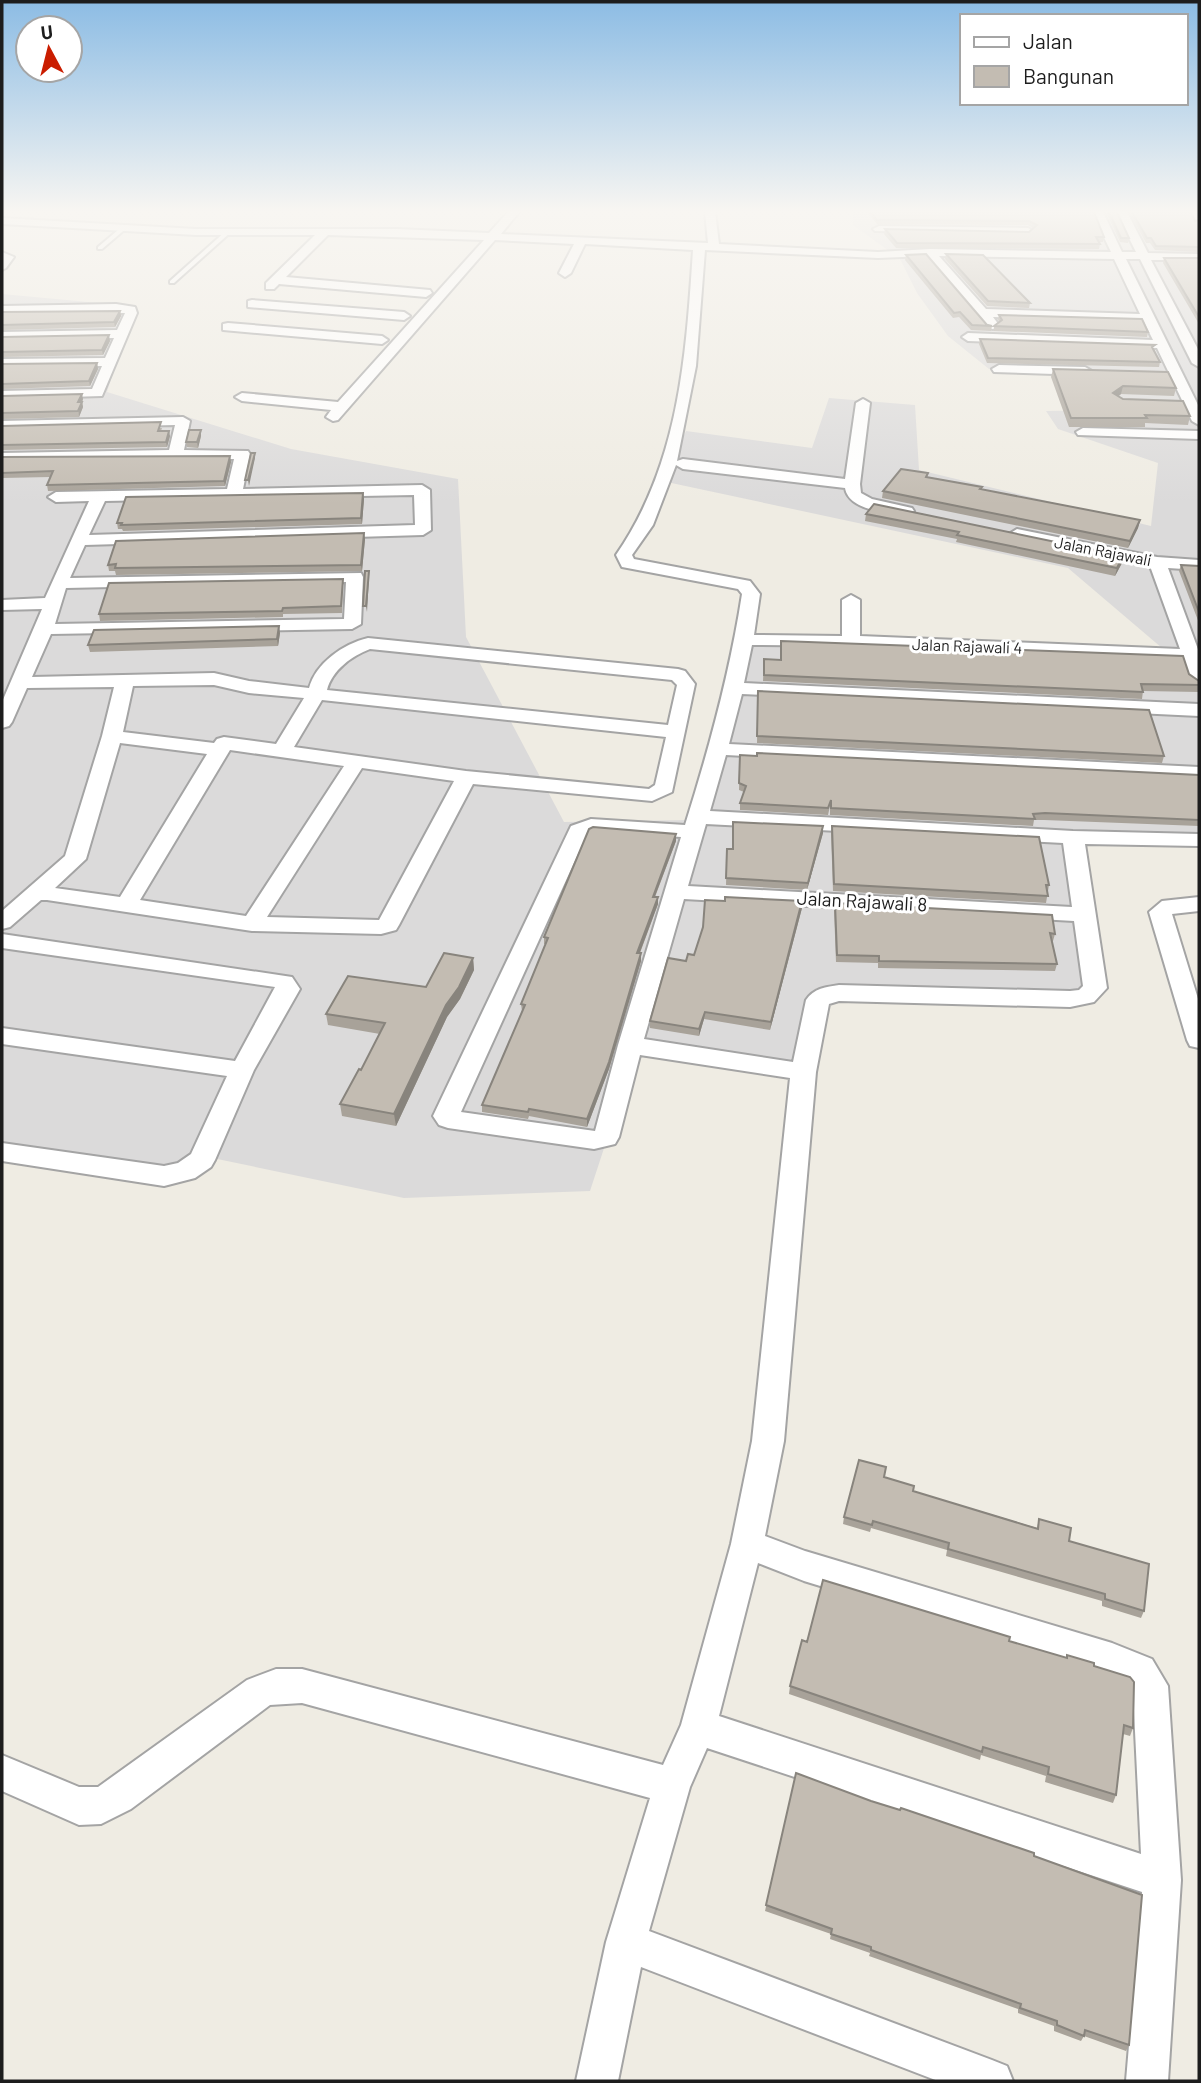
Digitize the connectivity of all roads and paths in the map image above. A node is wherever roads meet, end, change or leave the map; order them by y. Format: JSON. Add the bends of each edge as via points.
{"nodes":[{"id":1,"x":101,"y":309,"type":"edge"},
{"id":2,"x":127,"y":309,"type":"edge"},
{"id":3,"x":247,"y":309,"type":"edge"},
{"id":4,"x":318,"y":309,"type":"edge"},
{"id":5,"x":427,"y":309,"type":"edge"},
{"id":6,"x":698,"y":309,"type":"edge"},
{"id":7,"x":980,"y":309,"type":"edge"},
{"id":8,"x":1145,"y":309,"type":"edge"},
{"id":9,"x":1171,"y":309,"type":"edge"},
{"id":10,"x":2,"y":310,"type":"edge"},
{"id":11,"x":983,"y":313,"type":"junction"},
{"id":12,"x":404,"y":316,"type":"dead end"},
{"id":13,"x":1149,"y":318,"type":"junction"},
{"id":14,"x":123,"y":334,"type":"junction"},
{"id":15,"x":2,"y":336,"type":"edge"},
{"id":16,"x":968,"y":337,"type":"dead end"},
{"id":17,"x":1004,"y":338,"type":"junction"},
{"id":18,"x":382,"y":340,"type":"dead end"},
{"id":19,"x":1161,"y":344,"type":"junction"},
{"id":20,"x":110,"y":362,"type":"junction"},
{"id":21,"x":2,"y":363,"type":"edge"},
{"id":22,"x":1199,"y":363,"type":"edge"},
{"id":23,"x":999,"y":369,"type":"edge"},
{"id":24,"x":1105,"y":372,"type":"edge"},
{"id":25,"x":1158,"y":374,"type":"edge"},
{"id":26,"x":1177,"y":374,"type":"junction"},
{"id":27,"x":97,"y":393,"type":"junction"},
{"id":28,"x":2,"y":395,"type":"edge"},
{"id":29,"x":242,"y":397,"type":"dead end"},
{"id":30,"x":863,"y":403,"type":"dead end"},
{"id":31,"x":1199,"y":421,"type":"edge"},
{"id":32,"x":87,"y":423,"type":"junction"},
{"id":33,"x":2,"y":425,"type":"edge"},
{"id":34,"x":1083,"y":432,"type":"edge"},
{"id":35,"x":1199,"y":435,"type":"edge"},
{"id":36,"x":175,"y":454,"type":"junction"},
{"id":37,"x":2,"y":457,"type":"edge"},
{"id":38,"x":682,"y":464,"type":"dead end"},
{"id":39,"x":852,"y":484,"type":"junction"},
{"id":40,"x":233,"y":493,"type":"junction"},
{"id":41,"x":99,"y":496,"type":"junction"},
{"id":42,"x":55,"y":498,"type":"dead end"},
{"id":43,"x":920,"y":514,"type":"edge"},
{"id":44,"x":999,"y":530,"type":"edge"},
{"id":45,"x":80,"y":540,"type":"junction"},
{"id":46,"x":1157,"y":562,"type":"junction"},
{"id":47,"x":1199,"y":565,"type":"edge"},
{"id":48,"x":60,"y":583,"type":"junction"},
{"id":49,"x":851,"y":600,"type":"dead end"},
{"id":50,"x":51,"y":603,"type":"junction"},
{"id":51,"x":2,"y":605,"type":"edge"},
{"id":52,"x":1178,"y":615,"type":"junction"},
{"id":53,"x":44,"y":629,"type":"junction"},
{"id":54,"x":742,"y":640,"type":"junction"},
{"id":55,"x":851,"y":641,"type":"junction"},
{"id":56,"x":1145,"y":654,"type":"junction"},
{"id":57,"x":1192,"y":655,"type":"junction"},
{"id":58,"x":322,"y":674,"type":"junction"},
{"id":59,"x":214,"y":679,"type":"junction"},
{"id":60,"x":125,"y":680,"type":"junction"},
{"id":61,"x":1199,"y":680,"type":"edge"},
{"id":62,"x":18,"y":684,"type":"junction"},
{"id":63,"x":736,"y":688,"type":"junction"},
{"id":64,"x":316,"y":694,"type":"junction"},
{"id":65,"x":1199,"y":710,"type":"edge"},
{"id":66,"x":2,"y":722,"type":"edge"},
{"id":67,"x":676,"y":732,"type":"junction"},
{"id":68,"x":112,"y":736,"type":"junction"},
{"id":69,"x":718,"y":749,"type":"junction"},
{"id":70,"x":220,"y":750,"type":"junction"},
{"id":71,"x":282,"y":750,"type":"junction"},
{"id":72,"x":356,"y":762,"type":"junction"},
{"id":73,"x":1199,"y":773,"type":"edge"},
{"id":74,"x":466,"y":776,"type":"junction"},
{"id":75,"x":696,"y":824,"type":"junction"},
{"id":76,"x":1073,"y":837,"type":"junction"},
{"id":77,"x":1199,"y":839,"type":"edge"},
{"id":78,"x":675,"y":892,"type":"junction"},
{"id":79,"x":36,"y":894,"type":"junction"},
{"id":80,"x":1199,"y":904,"type":"edge"},
{"id":81,"x":126,"y":906,"type":"junction"},
{"id":82,"x":1086,"y":916,"type":"junction"},
{"id":83,"x":2,"y":922,"type":"edge"},
{"id":84,"x":252,"y":924,"type":"junction"},
{"id":85,"x":2,"y":941,"type":"edge"},
{"id":86,"x":2,"y":1036,"type":"edge"},
{"id":87,"x":1199,"y":1040,"type":"edge"},
{"id":88,"x":630,"y":1045,"type":"junction"},
{"id":89,"x":242,"y":1070,"type":"junction"},
{"id":90,"x":803,"y":1072,"type":"junction"},
{"id":91,"x":2,"y":1152,"type":"edge"},
{"id":92,"x":747,"y":1544,"type":"junction"},
{"id":93,"x":698,"y":1727,"type":"junction"},
{"id":94,"x":2,"y":1773,"type":"edge"},
{"id":95,"x":673,"y":1786,"type":"junction"},
{"id":96,"x":1162,"y":1880,"type":"junction"},
{"id":97,"x":626,"y":1942,"type":"junction"},
{"id":98,"x":597,"y":2081,"type":"edge"},
{"id":99,"x":992,"y":2081,"type":"edge"},
{"id":100,"x":1147,"y":2081,"type":"edge"}],
"edges":[{"from":1,"to":10,"type":"street"},
{"from":2,"to":14,"type":"street","via":[[131,313]]},
{"from":3,"to":18,"type":"street","via":[[228,327]]},
{"from":4,"to":12,"type":"street"},
{"from":5,"to":29,"type":"street","via":[[337,412]]},
{"from":6,"to":54,"type":"street","via":[[668,474],[624,555],[628,563],[744,585],[751,594]]},
{"from":7,"to":11,"type":"street"},
{"from":8,"to":13,"type":"street"},
{"from":9,"to":22,"type":"street"},
{"from":11,"to":13,"type":"street"},
{"from":11,"to":17,"type":"street"},
{"from":13,"to":19,"type":"street"},
{"from":14,"to":15,"type":"street"},
{"from":14,"to":20,"type":"street"},
{"from":16,"to":17,"type":"street"},
{"from":17,"to":19,"type":"street"},
{"from":19,"to":26,"type":"street"},
{"from":20,"to":21,"type":"street"},
{"from":20,"to":27,"type":"street"},
{"from":23,"to":24,"type":"street"},
{"from":25,"to":26,"type":"street"},
{"from":26,"to":31,"type":"street","via":[[1183,403]]},
{"from":27,"to":28,"type":"street"},
{"from":27,"to":32,"type":"street"},
{"from":30,"to":39,"type":"street"},
{"from":32,"to":33,"type":"street"},
{"from":32,"to":36,"type":"street","via":[[183,421]]},
{"from":34,"to":35,"type":"street"},
{"from":36,"to":37,"type":"street"},
{"from":36,"to":40,"type":"street","via":[[243,454]]},
{"from":38,"to":39,"type":"street"},
{"from":39,"to":43,"type":"street","via":[[855,495],[867,503]]},
{"from":40,"to":41,"type":"street"},
{"from":40,"to":45,"type":"street","via":[[422,490],[423,530]]},
{"from":41,"to":42,"type":"street"},
{"from":41,"to":45,"type":"street"},
{"from":44,"to":46,"type":"street","name":"Jalan Rajawali"},
{"from":45,"to":48,"type":"street"},
{"from":46,"to":47,"type":"street","name":"Jalan Rajawali"},
{"from":46,"to":52,"type":"street"},
{"from":48,"to":50,"type":"street"},
{"from":48,"to":53,"type":"street","via":[[355,577],[352,624]]},
{"from":49,"to":55,"type":"street"},
{"from":50,"to":51,"type":"street"},
{"from":50,"to":53,"type":"street"},
{"from":52,"to":56,"type":"street"},
{"from":52,"to":57,"type":"street"},
{"from":53,"to":62,"type":"street"},
{"from":54,"to":55,"type":"street","name":"Jalan Rajawali 4"},
{"from":54,"to":63,"type":"street"},
{"from":55,"to":56,"type":"street","name":"Jalan Rajawali 4"},
{"from":56,"to":57,"type":"street","name":"Jalan Rajawali 4"},
{"from":57,"to":61,"type":"street"},
{"from":58,"to":59,"type":"street"},
{"from":58,"to":64,"type":"street"},
{"from":58,"to":67,"type":"street","via":[[354,649],[376,642],[678,675],[687,684]]},
{"from":59,"to":60,"type":"street"},
{"from":59,"to":64,"type":"street"},
{"from":60,"to":62,"type":"street"},
{"from":60,"to":68,"type":"street"},
{"from":62,"to":66,"type":"street"},
{"from":63,"to":65,"type":"street"},
{"from":63,"to":69,"type":"street"},
{"from":64,"to":67,"type":"street"},
{"from":64,"to":71,"type":"street"},
{"from":67,"to":74,"type":"street","via":[[665,788],[652,795]]},
{"from":68,"to":70,"type":"street"},
{"from":68,"to":79,"type":"street","via":[[75,859]]},
{"from":69,"to":73,"type":"street"},
{"from":69,"to":75,"type":"street"},
{"from":70,"to":71,"type":"street","via":[[224,743]]},
{"from":70,"to":81,"type":"street"},
{"from":71,"to":72,"type":"street"},
{"from":72,"to":74,"type":"street"},
{"from":72,"to":84,"type":"street"},
{"from":74,"to":84,"type":"street","via":[[388,925]]},
{"from":75,"to":76,"type":"street"},
{"from":75,"to":78,"type":"street"},
{"from":75,"to":88,"type":"street","via":[[591,825],[578,830],[446,1116],[601,1140],[606,1137]]},
{"from":76,"to":77,"type":"street"},
{"from":76,"to":82,"type":"street"},
{"from":78,"to":82,"type":"street","name":"Jalan Rajawali 8"},
{"from":78,"to":88,"type":"street"},
{"from":79,"to":81,"type":"street"},
{"from":79,"to":83,"type":"street"},
{"from":80,"to":87,"type":"street","via":[[1170,906],[1160,912]]},
{"from":81,"to":84,"type":"street"},
{"from":82,"to":90,"type":"street","via":[[1096,988],[1086,997],[825,995],[818,1000]]},
{"from":85,"to":89,"type":"street","via":[[284,982],[288,989]]},
{"from":86,"to":89,"type":"street"},
{"from":88,"to":90,"type":"street"},
{"from":89,"to":91,"type":"street","via":[[202,1160],[186,1171],[164,1176]]},
{"from":90,"to":92,"type":"street","via":[[768,1441]]},
{"from":92,"to":93,"type":"street"},
{"from":92,"to":96,"type":"street","via":[[1140,1671],[1150,1686]]},
{"from":93,"to":95,"type":"street"},
{"from":93,"to":96,"type":"street"},
{"from":94,"to":95,"type":"street","via":[[79,1806],[102,1805],[259,1692],[276,1686],[302,1686]]},
{"from":95,"to":97,"type":"street"},
{"from":96,"to":100,"type":"street"},
{"from":97,"to":98,"type":"street"},
{"from":97,"to":99,"type":"street"}]}
